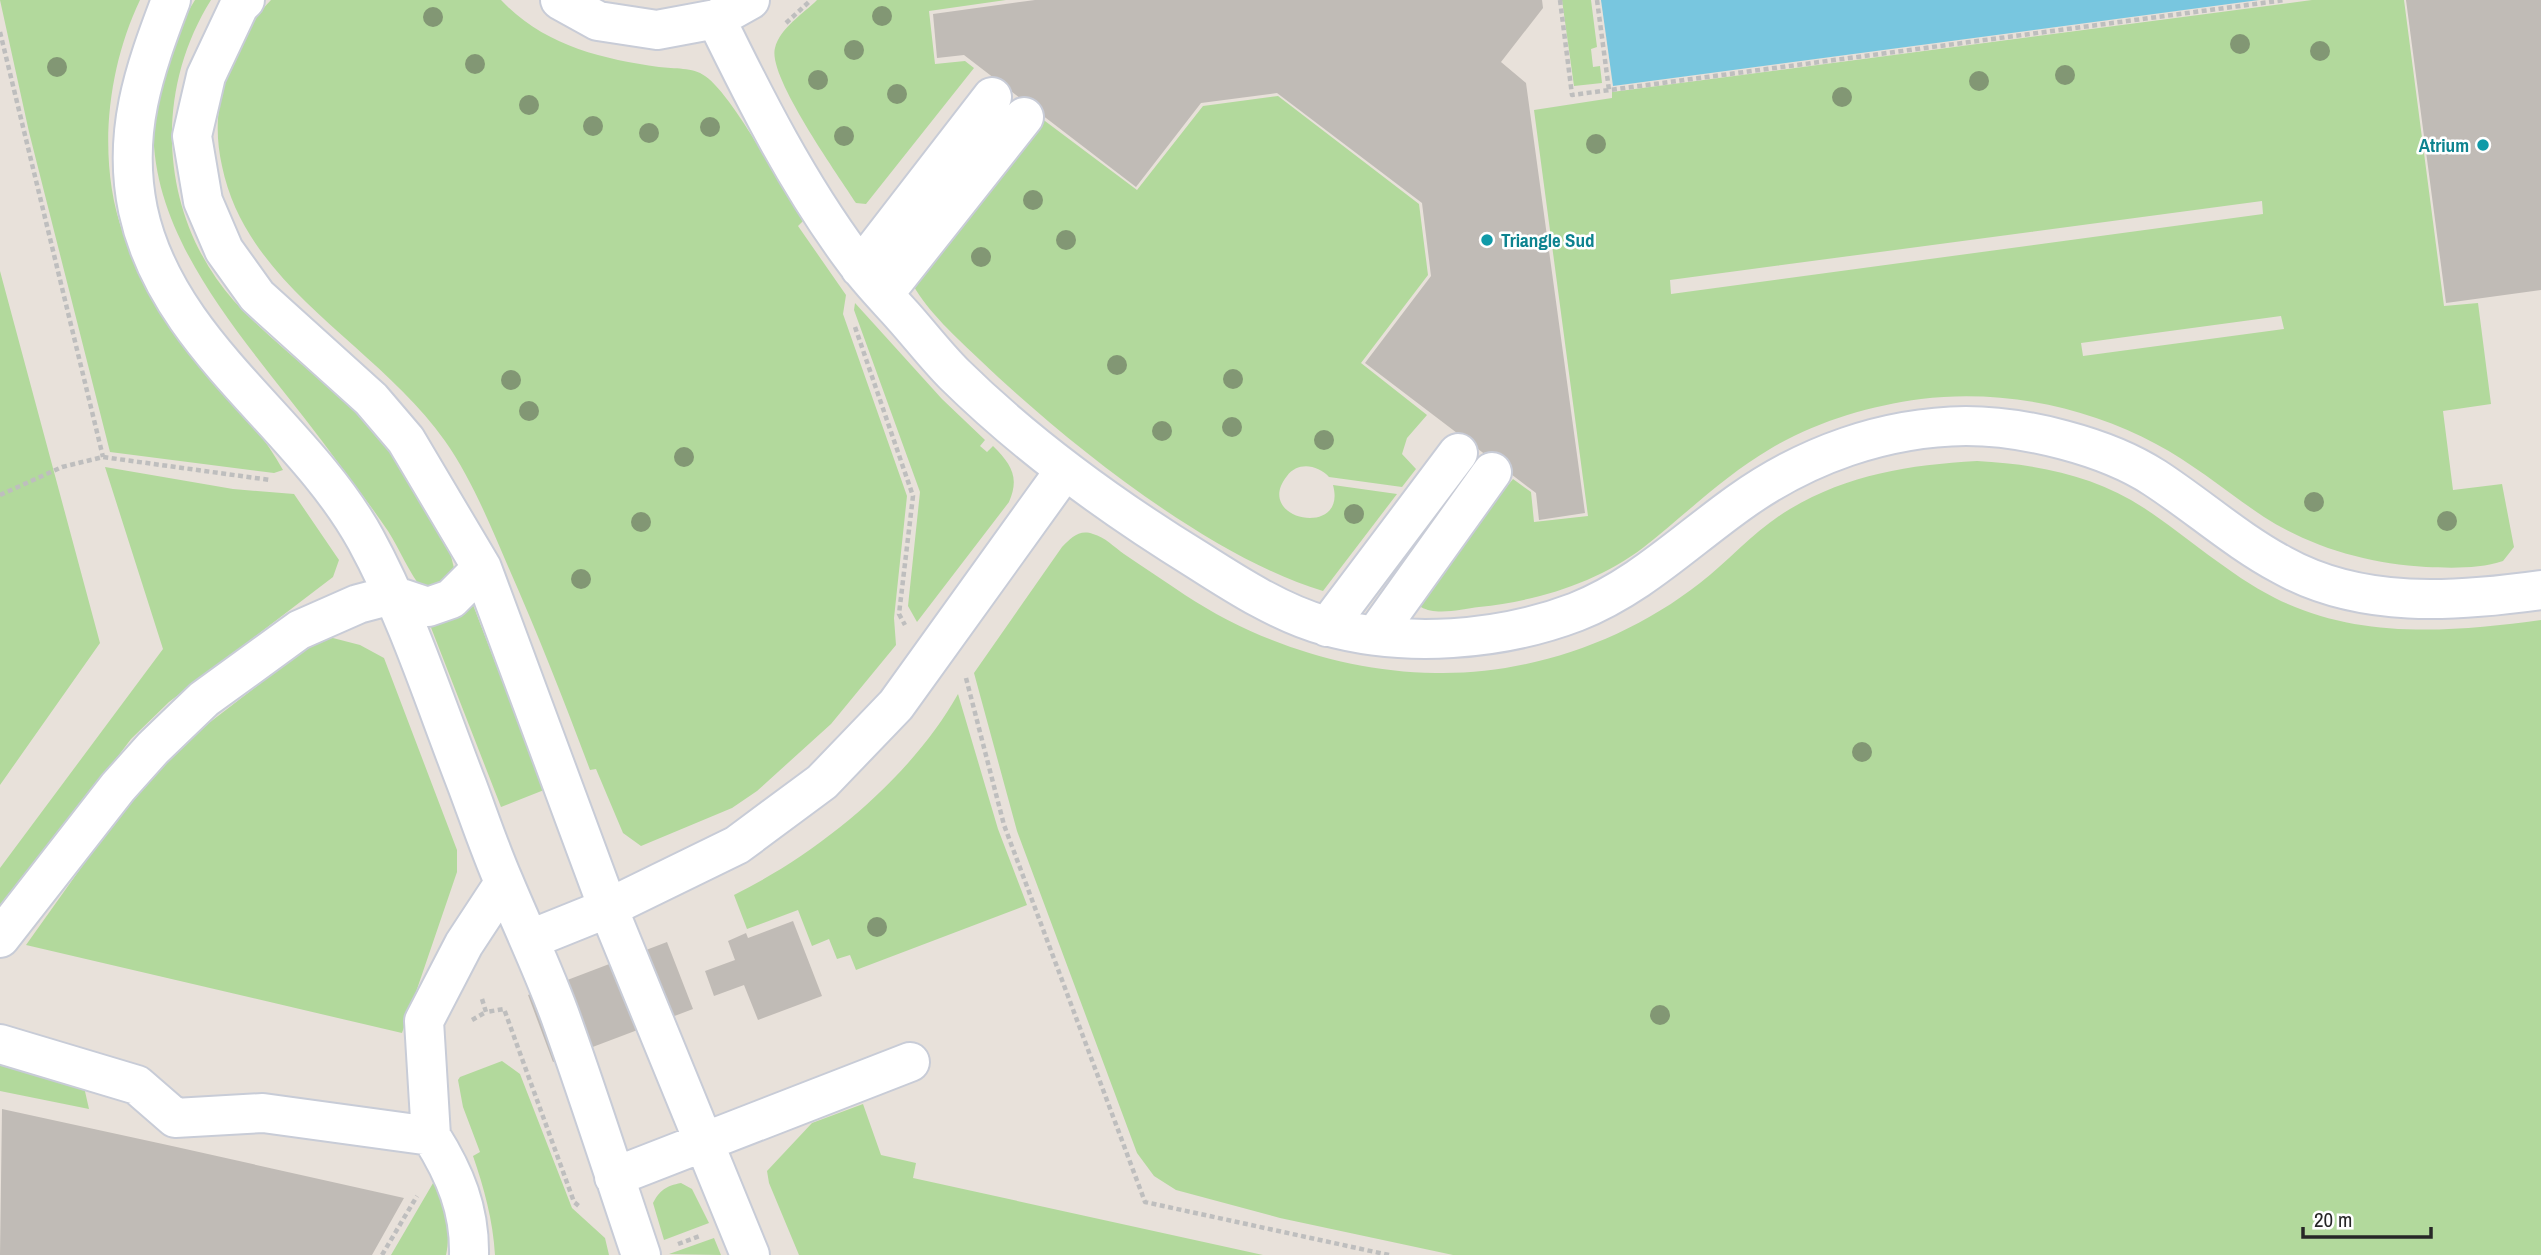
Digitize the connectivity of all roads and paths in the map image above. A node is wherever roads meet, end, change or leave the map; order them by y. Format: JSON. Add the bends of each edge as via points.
{"nodes":[{"id":1,"x":171,"y":0,"type":"edge"},
{"id":2,"x":245,"y":0,"type":"edge"},
{"id":3,"x":560,"y":0,"type":"edge"},
{"id":4,"x":750,"y":0,"type":"edge"},
{"id":5,"x":811,"y":0,"type":"edge"},
{"id":6,"x":1560,"y":0,"type":"edge"},
{"id":7,"x":1597,"y":0,"type":"edge"},
{"id":8,"x":2285,"y":0,"type":"edge"},
{"id":9,"x":716,"y":19,"type":"junction"},
{"id":10,"x":0,"y":32,"type":"edge"},
{"id":11,"x":779,"y":32,"type":"dead end"},
{"id":12,"x":1609,"y":90,"type":"junction"},
{"id":13,"x":992,"y":97,"type":"dead end"},
{"id":14,"x":1024,"y":117,"type":"dead end"},
{"id":15,"x":866,"y":275,"type":"junction"},
{"id":16,"x":1458,"y":453,"type":"dead end"},
{"id":17,"x":103,"y":457,"type":"junction"},
{"id":18,"x":1065,"y":470,"type":"junction"},
{"id":19,"x":1492,"y":472,"type":"dead end"},
{"id":20,"x":330,"y":488,"type":"junction"},
{"id":21,"x":0,"y":495,"type":"edge"},
{"id":22,"x":482,"y":568,"type":"junction"},
{"id":23,"x":2541,"y":590,"type":"edge"},
{"id":24,"x":392,"y":595,"type":"junction"},
{"id":25,"x":1327,"y":627,"type":"junction"},
{"id":26,"x":1376,"y":634,"type":"junction"},
{"id":27,"x":934,"y":652,"type":"junction"},
{"id":28,"x":504,"y":883,"type":"junction"},
{"id":29,"x":608,"y":908,"type":"junction"},
{"id":30,"x":0,"y":938,"type":"edge"},
{"id":31,"x":531,"y":939,"type":"junction"},
{"id":32,"x":0,"y":1044,"type":"edge"},
{"id":33,"x":910,"y":1062,"type":"dead end"},
{"id":34,"x":431,"y":1136,"type":"junction"},
{"id":35,"x":704,"y":1145,"type":"junction"},
{"id":36,"x":614,"y":1177,"type":"junction"},
{"id":37,"x":469,"y":1255,"type":"edge"},
{"id":38,"x":641,"y":1255,"type":"edge"},
{"id":39,"x":750,"y":1255,"type":"edge"},
{"id":40,"x":1390,"y":1255,"type":"edge"}],
"edges":[{"from":1,"to":20,"type":"lane","via":[[144,71],[131,146],[138,210],[159,274],[191,323]]},
{"from":2,"to":22,"type":"lane","via":[[206,76],[192,136],[203,201],[223,250],[257,296],[370,399],[407,440]]},
{"from":3,"to":9,"type":"lane","via":[[598,21],[657,30]]},
{"from":4,"to":9,"type":"lane"},
{"from":5,"to":11,"type":"path"},
{"from":6,"to":12,"type":"path","via":[[1572,95]]},
{"from":7,"to":12,"type":"path"},
{"from":8,"to":12,"type":"path"},
{"from":9,"to":15,"type":"lane","via":[[763,113]]},
{"from":10,"to":17,"type":"path"},
{"from":13,"to":15,"type":"lane"},
{"from":14,"to":15,"type":"lane"},
{"from":15,"to":18,"type":"lane","via":[[954,374]]},
{"from":15,"to":27,"type":"path","via":[[849,309],[913,496],[900,614],[909,634]]},
{"from":16,"to":25,"type":"lane"},
{"from":17,"to":20,"type":"path"},
{"from":17,"to":21,"type":"path","via":[[62,467]]},
{"from":18,"to":25,"type":"lane","via":[[1242,588]]},
{"from":18,"to":27,"type":"lane"},
{"from":19,"to":26,"type":"lane"},
{"from":20,"to":24,"type":"lane","via":[[365,537]]},
{"from":22,"to":24,"type":"lane","via":[[451,599],[428,607]]},
{"from":22,"to":29,"type":"lane"},
{"from":23,"to":26,"type":"lane","via":[[2465,600],[2403,598],[2323,582],[2284,566],[2121,458],[2003,428],[1964,426],[1884,436],[1804,463],[1737,504],[1654,570],[1572,614],[1472,637]]},
{"from":24,"to":28,"type":"lane"},
{"from":24,"to":30,"type":"lane","via":[[358,604],[299,630],[204,699],[118,787]]},
{"from":25,"to":26,"type":"lane"},
{"from":27,"to":29,"type":"lane","via":[[896,705],[822,782],[737,845]]},
{"from":27,"to":40,"type":"path","via":[[965,676],[1004,825],[1145,1202]]},
{"from":28,"to":31,"type":"lane"},
{"from":28,"to":34,"type":"lane","via":[[464,944],[424,1021]]},
{"from":29,"to":31,"type":"lane"},
{"from":29,"to":35,"type":"lane"},
{"from":31,"to":36,"type":"lane"},
{"from":32,"to":34,"type":"lane","via":[[137,1085],[174,1132],[263,1113]]},
{"from":33,"to":35,"type":"lane"},
{"from":34,"to":37,"type":"lane","via":[[449,1163],[463,1200]]},
{"from":35,"to":36,"type":"lane"},
{"from":35,"to":39,"type":"lane"},
{"from":36,"to":38,"type":"lane"}]}
